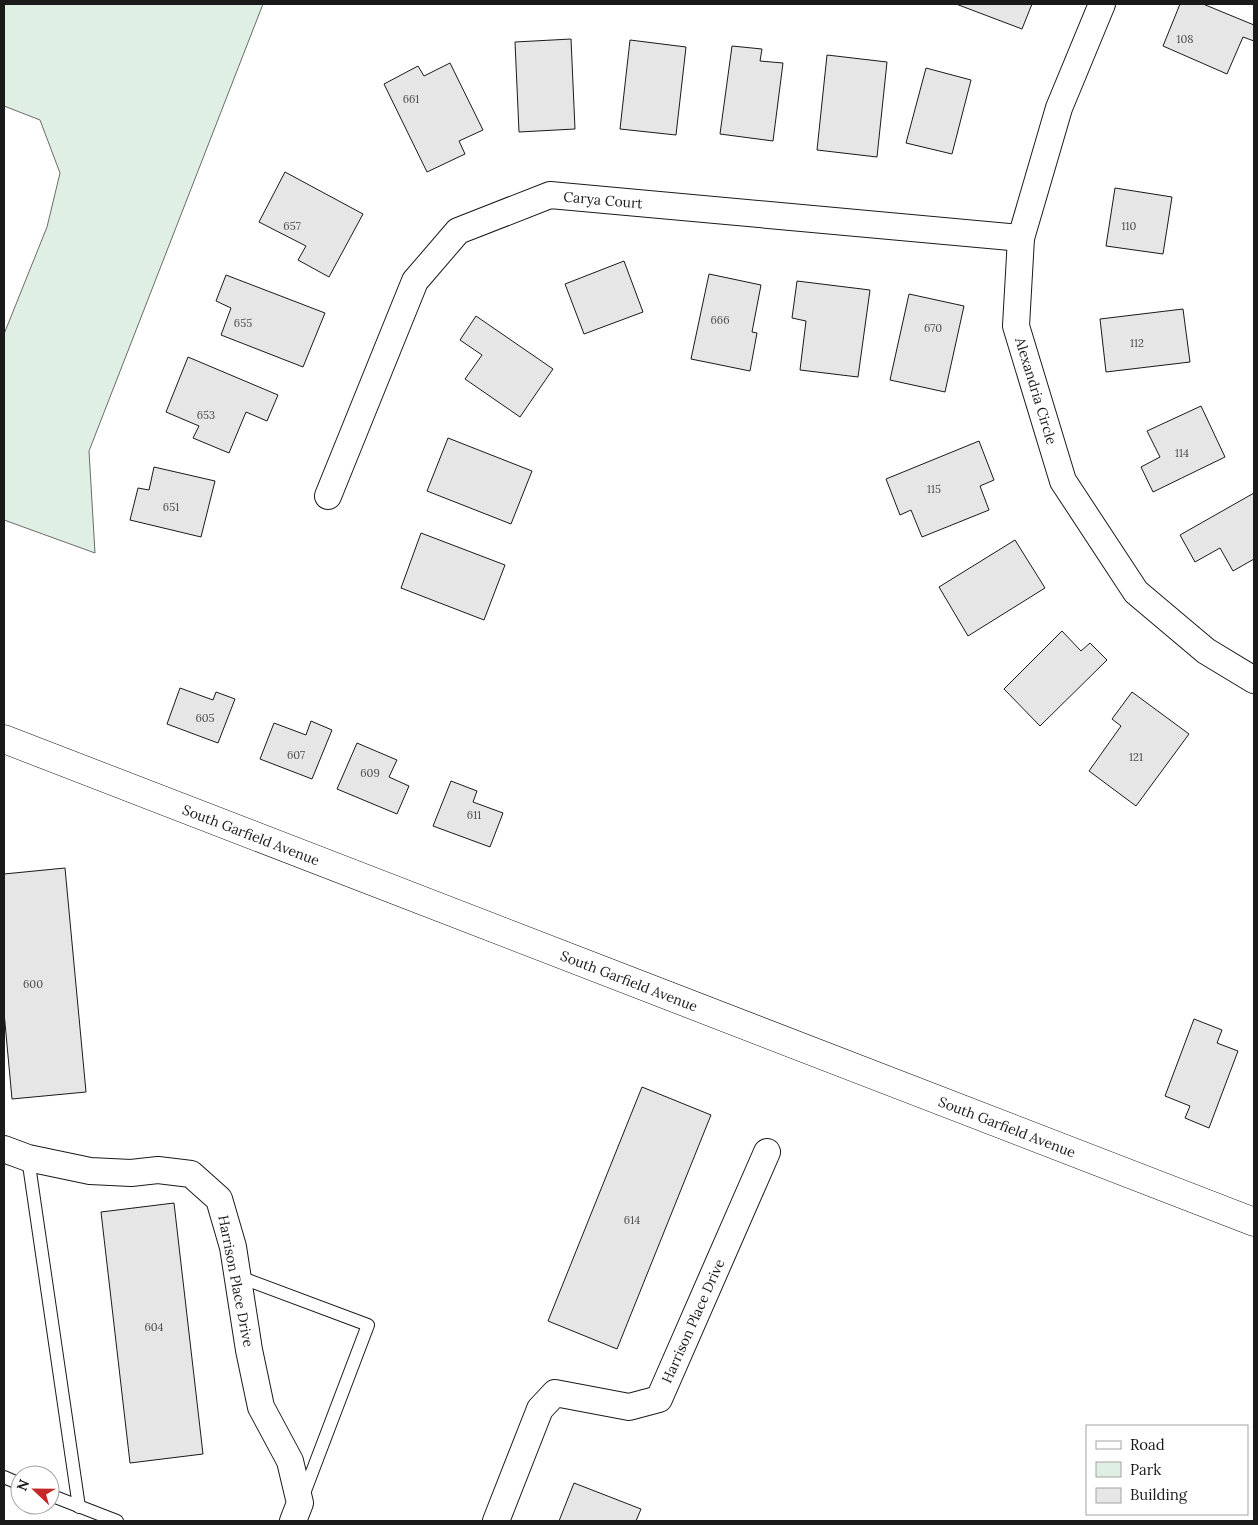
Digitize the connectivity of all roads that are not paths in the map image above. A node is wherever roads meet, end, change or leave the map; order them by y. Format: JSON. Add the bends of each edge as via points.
{"nodes":[{"id":1,"x":1102,"y":4,"type":"edge"},
{"id":2,"x":1021,"y":238,"type":"junction"},
{"id":3,"x":328,"y":496,"type":"dead end"},
{"id":4,"x":1254,"y":680,"type":"edge"},
{"id":5,"x":4,"y":739,"type":"edge"},
{"id":6,"x":4,"y":1149,"type":"edge"},
{"id":7,"x":767,"y":1152,"type":"dead end"},
{"id":8,"x":28,"y":1158,"type":"junction"},
{"id":9,"x":1254,"y":1222,"type":"edge"},
{"id":10,"x":237,"y":1276,"type":"junction"},
{"id":11,"x":60,"y":1499,"type":"edge"},
{"id":12,"x":79,"y":1506,"type":"junction"},
{"id":13,"x":296,"y":1512,"type":"edge"},
{"id":14,"x":117,"y":1521,"type":"edge"},
{"id":15,"x":496,"y":1521,"type":"edge"}],
"edges":[{"from":1,"to":2,"type":"street","name":"Alexandria Circle","via":[[1059,108]]},
{"from":2,"to":3,"type":"street","name":"Carya Court","via":[[550,195],[458,231],[415,281]]},
{"from":2,"to":4,"type":"street","name":"Alexandria Circle","via":[[1016,326],[1063,481],[1136,592],[1206,651]]},
{"from":5,"to":9,"type":"street","name":"South Garfield Avenue"},
{"from":6,"to":8,"type":"street","name":"Harrison Place Drive"},
{"from":7,"to":15,"type":"street","name":"Harrison Place Drive","via":[[659,1399],[629,1408],[555,1393],[540,1409]]},
{"from":8,"to":10,"type":"street","name":"Harrison Place Drive","via":[[90,1171],[131,1173],[158,1170],[191,1174],[219,1199]]},
{"from":8,"to":12,"type":"lane"},
{"from":10,"to":13,"type":"street","name":"Harrison Place Drive","via":[[261,1406],[290,1461]]},
{"from":10,"to":13,"type":"lane","via":[[368,1325]]},
{"from":11,"to":12,"type":"lane"},
{"from":12,"to":14,"type":"lane"}]}
